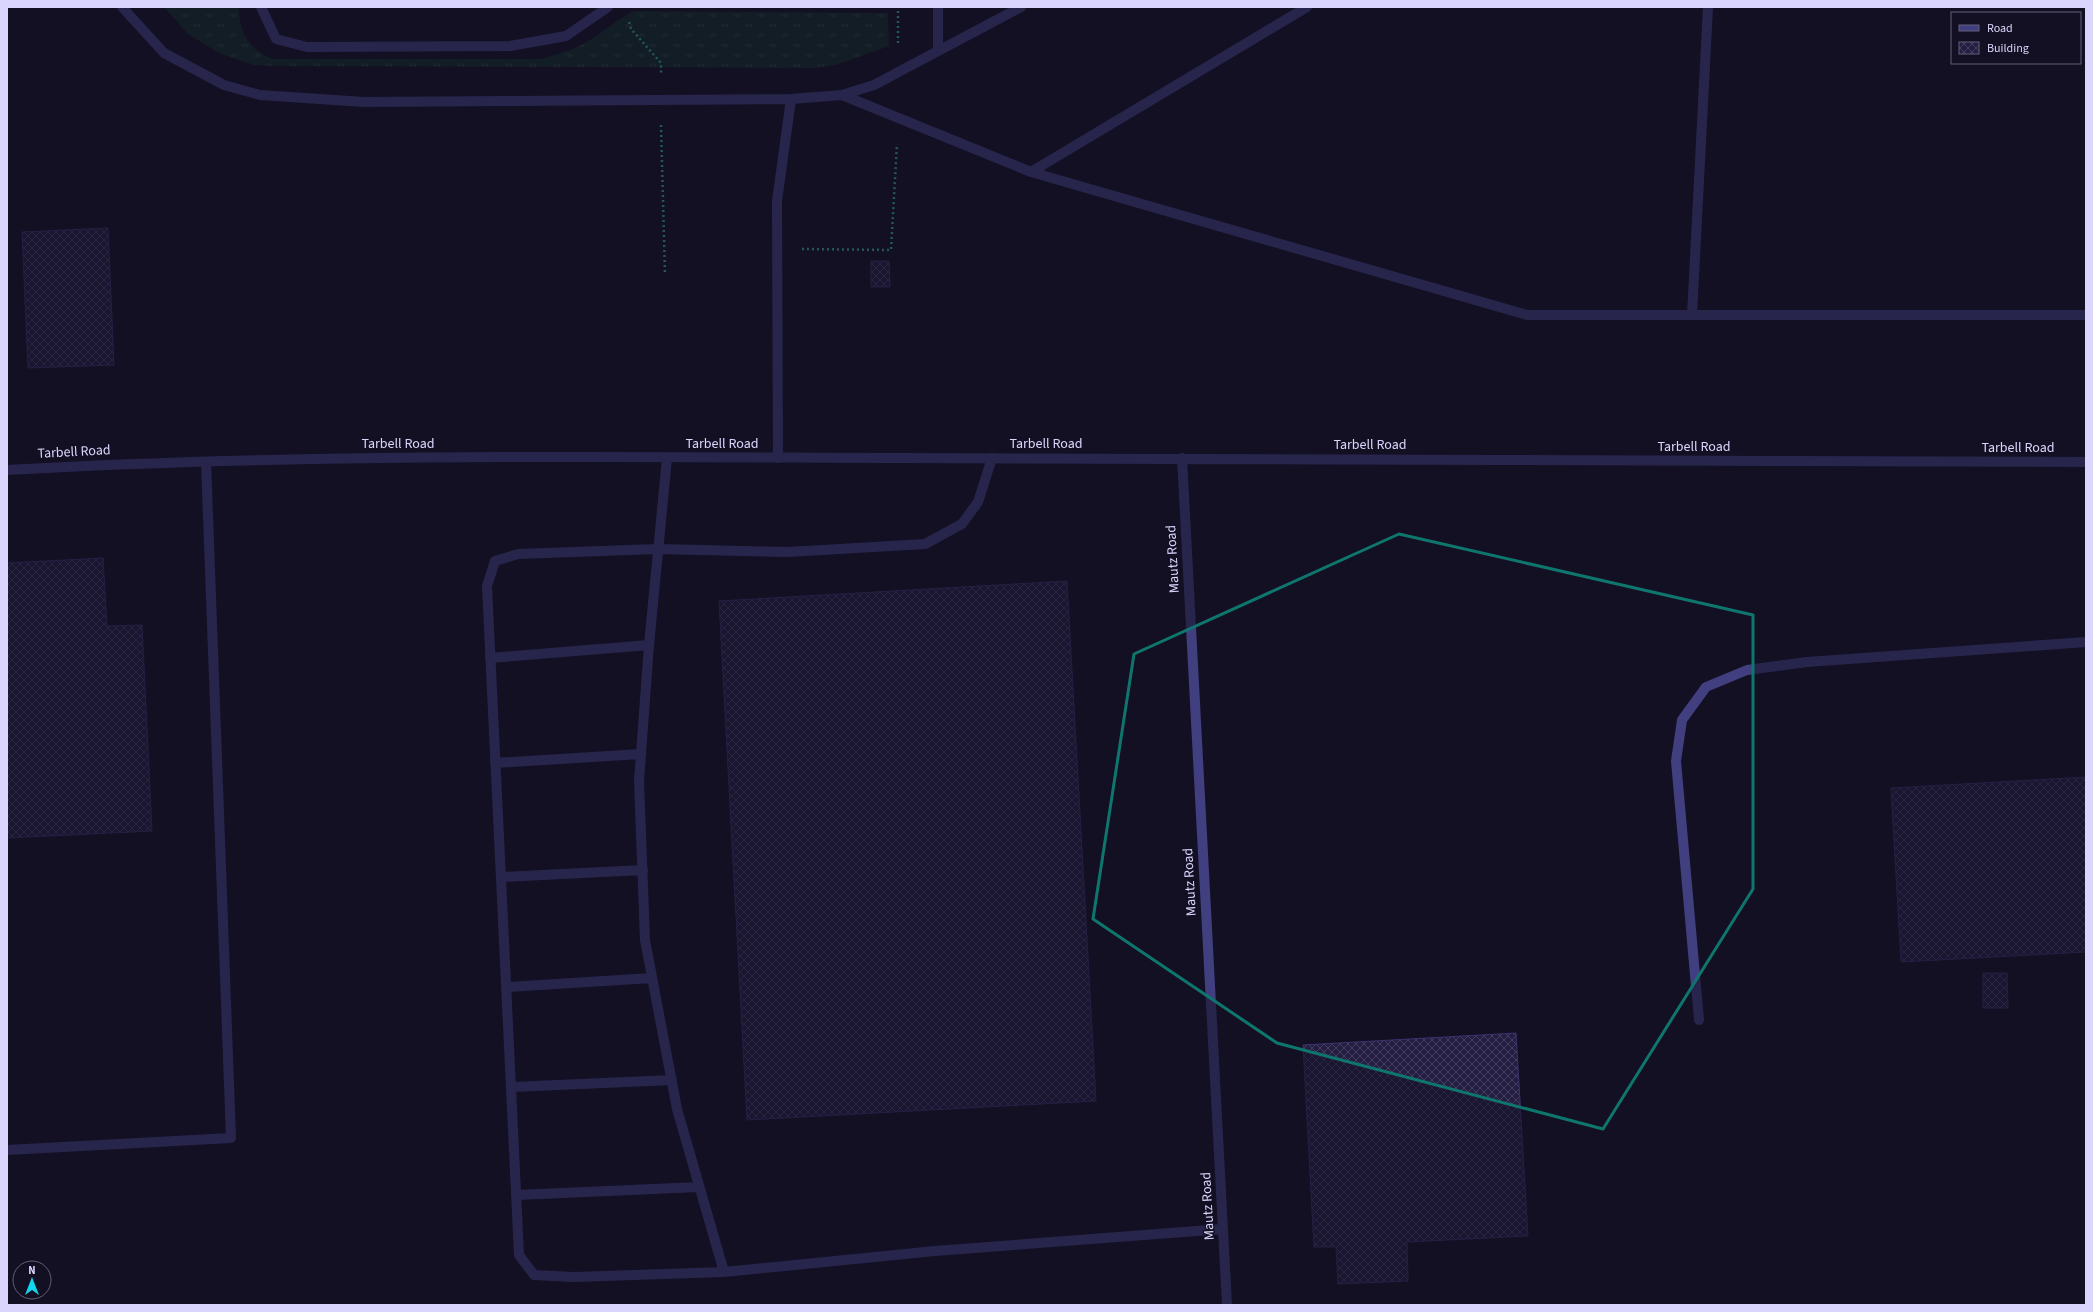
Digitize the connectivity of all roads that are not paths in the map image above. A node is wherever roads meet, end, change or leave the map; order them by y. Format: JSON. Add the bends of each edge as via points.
{"nodes":[{"id":1,"x":122,"y":7,"type":"edge"},
{"id":2,"x":261,"y":7,"type":"edge"},
{"id":3,"x":608,"y":7,"type":"edge"},
{"id":4,"x":938,"y":7,"type":"edge"},
{"id":5,"x":1021,"y":7,"type":"edge"},
{"id":6,"x":1307,"y":7,"type":"edge"},
{"id":7,"x":1708,"y":7,"type":"edge"},
{"id":8,"x":938,"y":51,"type":"junction"},
{"id":9,"x":842,"y":95,"type":"junction"},
{"id":10,"x":791,"y":99,"type":"junction"},
{"id":11,"x":1031,"y":172,"type":"junction"},
{"id":12,"x":1692,"y":315,"type":"junction"},
{"id":13,"x":2086,"y":315,"type":"edge"},
{"id":14,"x":667,"y":458,"type":"junction"},
{"id":15,"x":778,"y":458,"type":"junction"},
{"id":16,"x":992,"y":458,"type":"junction"},
{"id":17,"x":1182,"y":458,"type":"junction"},
{"id":18,"x":206,"y":462,"type":"junction"},
{"id":19,"x":2086,"y":462,"type":"edge"},
{"id":20,"x":7,"y":470,"type":"edge"},
{"id":21,"x":658,"y":549,"type":"junction"},
{"id":22,"x":2086,"y":642,"type":"edge"},
{"id":23,"x":649,"y":645,"type":"junction"},
{"id":24,"x":490,"y":658,"type":"junction"},
{"id":25,"x":641,"y":754,"type":"junction"},
{"id":26,"x":496,"y":763,"type":"junction"},
{"id":27,"x":643,"y":870,"type":"junction"},
{"id":28,"x":501,"y":877,"type":"junction"},
{"id":29,"x":652,"y":978,"type":"junction"},
{"id":30,"x":506,"y":988,"type":"junction"},
{"id":31,"x":1699,"y":1020,"type":"dead end"},
{"id":32,"x":672,"y":1080,"type":"junction"},
{"id":33,"x":512,"y":1087,"type":"junction"},
{"id":34,"x":7,"y":1150,"type":"edge"},
{"id":35,"x":699,"y":1187,"type":"junction"},
{"id":36,"x":517,"y":1195,"type":"junction"},
{"id":37,"x":1223,"y":1229,"type":"junction"},
{"id":38,"x":724,"y":1272,"type":"junction"},
{"id":39,"x":1227,"y":1305,"type":"edge"}],
"edges":[{"from":1,"to":10,"type":"street","via":[[164,53],[224,85],[260,95],[364,102]]},
{"from":2,"to":3,"type":"street","via":[[276,39],[307,47],[510,46],[566,36]]},
{"from":4,"to":8,"type":"street"},
{"from":5,"to":8,"type":"street"},
{"from":6,"to":11,"type":"street"},
{"from":7,"to":12,"type":"street"},
{"from":8,"to":9,"type":"street","via":[[874,85]]},
{"from":9,"to":10,"type":"street"},
{"from":9,"to":11,"type":"street"},
{"from":10,"to":15,"type":"street","via":[[777,202]]},
{"from":11,"to":12,"type":"street","via":[[1527,315]]},
{"from":12,"to":13,"type":"street"},
{"from":14,"to":15,"type":"street","name":"Tarbell Road"},
{"from":14,"to":18,"type":"street","name":"Tarbell Road","via":[[377,458]]},
{"from":14,"to":21,"type":"street"},
{"from":15,"to":16,"type":"street","name":"Tarbell Road"},
{"from":16,"to":17,"type":"street","name":"Tarbell Road"},
{"from":16,"to":21,"type":"street","via":[[978,502],[962,524],[925,544],[788,552]]},
{"from":17,"to":19,"type":"street","name":"Tarbell Road"},
{"from":17,"to":37,"type":"street","name":"Mautz Road"},
{"from":18,"to":20,"type":"street","name":"Tarbell Road"},
{"from":18,"to":34,"type":"street","via":[[231,1138]]},
{"from":21,"to":23,"type":"street"},
{"from":21,"to":24,"type":"street","via":[[518,554],[495,561],[487,586]]},
{"from":22,"to":31,"type":"street","via":[[1807,662],[1748,670],[1706,687],[1682,720],[1676,761]]},
{"from":23,"to":24,"type":"street"},
{"from":23,"to":25,"type":"street"},
{"from":24,"to":26,"type":"street"},
{"from":25,"to":26,"type":"street"},
{"from":25,"to":27,"type":"street","via":[[639,781]]},
{"from":26,"to":28,"type":"street"},
{"from":27,"to":28,"type":"street"},
{"from":27,"to":29,"type":"street","via":[[646,940]]},
{"from":28,"to":30,"type":"street"},
{"from":29,"to":30,"type":"street"},
{"from":29,"to":32,"type":"street"},
{"from":30,"to":33,"type":"street"},
{"from":32,"to":33,"type":"street"},
{"from":32,"to":35,"type":"street","via":[[677,1109]]},
{"from":33,"to":36,"type":"street"},
{"from":35,"to":36,"type":"street"},
{"from":35,"to":38,"type":"street"},
{"from":36,"to":38,"type":"street","via":[[519,1255],[534,1275],[574,1277]]},
{"from":37,"to":38,"type":"street","via":[[935,1250]]},
{"from":37,"to":39,"type":"street","name":"Mautz Road"}]}
